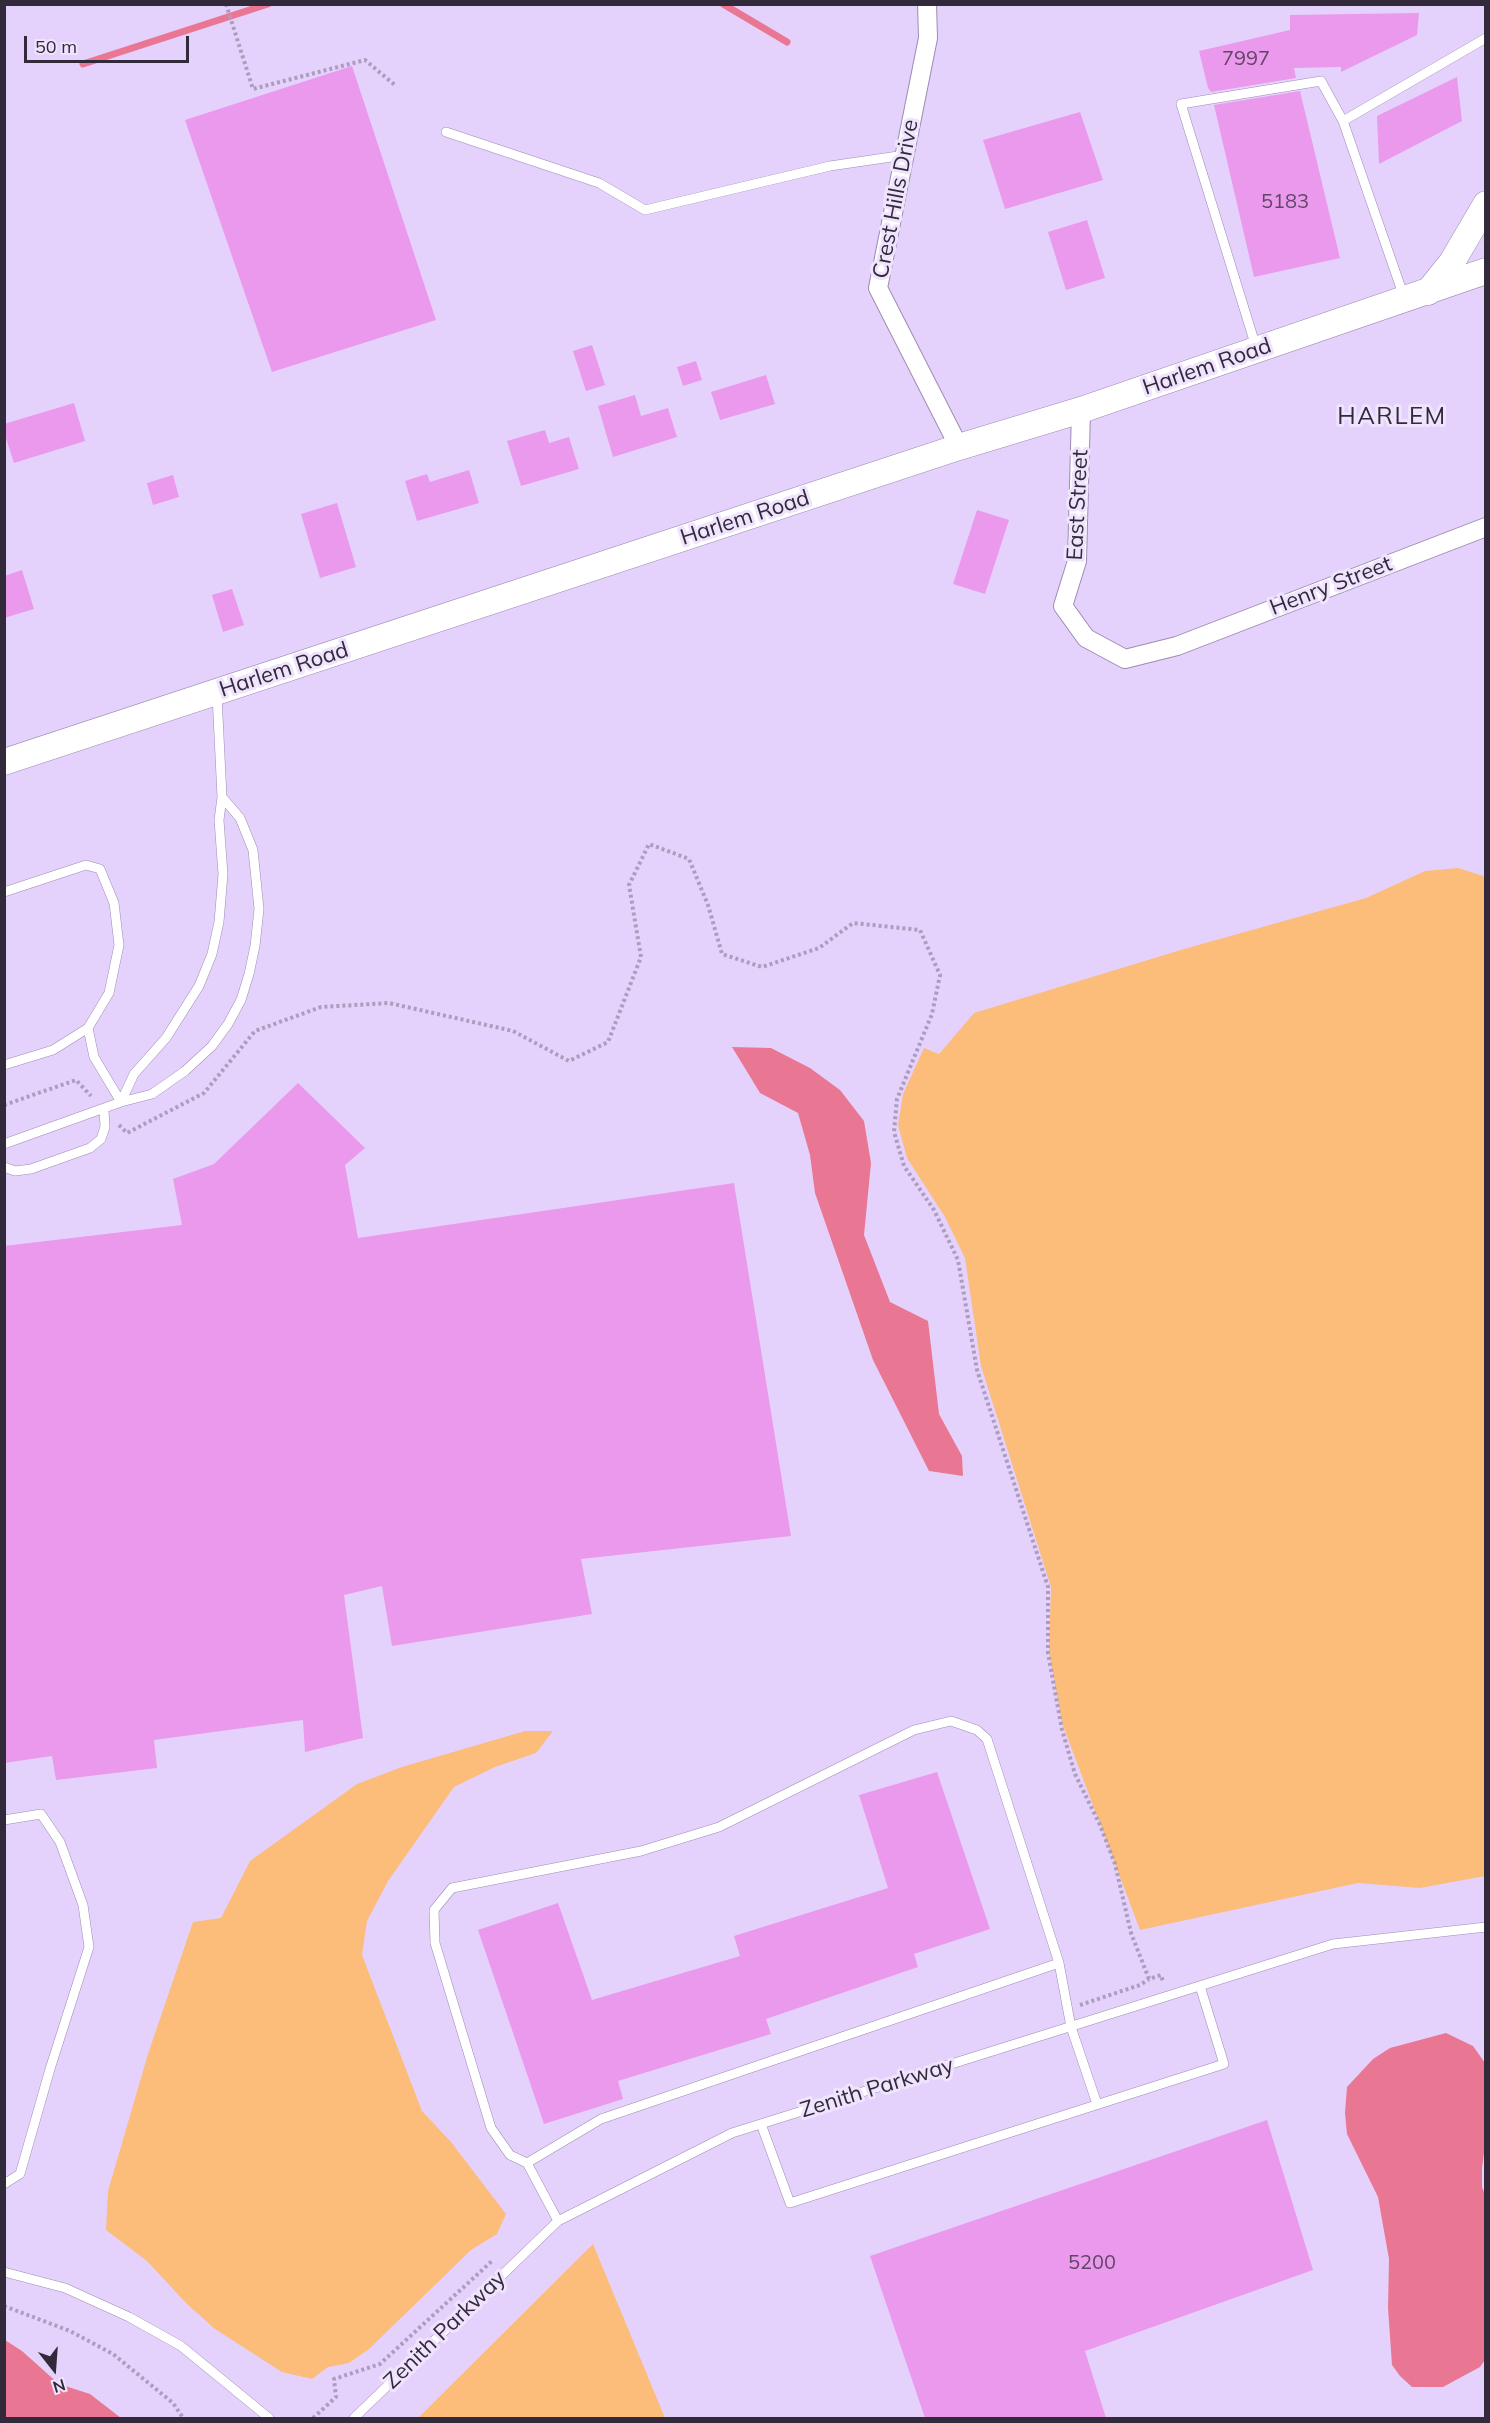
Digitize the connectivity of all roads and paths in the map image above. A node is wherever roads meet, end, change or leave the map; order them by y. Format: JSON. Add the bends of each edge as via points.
{"nodes":[{"id":1,"x":927,"y":4,"type":"edge"},
{"id":2,"x":227,"y":7,"type":"edge"},
{"id":3,"x":1485,"y":38,"type":"edge"},
{"id":4,"x":396,"y":86,"type":"dead end"},
{"id":5,"x":1343,"y":121,"type":"junction"},
{"id":6,"x":446,"y":132,"type":"dead end"},
{"id":7,"x":905,"y":155,"type":"junction"},
{"id":8,"x":1485,"y":204,"type":"edge"},
{"id":9,"x":1485,"y":272,"type":"edge"},
{"id":10,"x":1417,"y":296,"type":"junction"},
{"id":11,"x":1257,"y":349,"type":"junction"},
{"id":12,"x":1081,"y":410,"type":"junction"},
{"id":13,"x":959,"y":447,"type":"junction"},
{"id":14,"x":1485,"y":527,"type":"edge"},
{"id":15,"x":1177,"y":646,"type":"joint"},
{"id":16,"x":216,"y":692,"type":"junction"},
{"id":17,"x":4,"y":762,"type":"edge"},
{"id":18,"x":222,"y":797,"type":"junction"},
{"id":19,"x":4,"y":892,"type":"edge"},
{"id":20,"x":88,"y":1028,"type":"junction"},
{"id":21,"x":4,"y":1065,"type":"edge"},
{"id":22,"x":121,"y":1102,"type":"junction"},
{"id":23,"x":4,"y":1105,"type":"edge"},
{"id":24,"x":104,"y":1110,"type":"junction"},
{"id":25,"x":4,"y":1144,"type":"edge"},
{"id":26,"x":4,"y":1167,"type":"edge"},
{"id":27,"x":4,"y":1820,"type":"edge"},
{"id":28,"x":1485,"y":1927,"type":"edge"},
{"id":29,"x":1059,"y":1963,"type":"junction"},
{"id":30,"x":1200,"y":1986,"type":"junction"},
{"id":31,"x":1168,"y":1996,"type":"junction"},
{"id":32,"x":1071,"y":2027,"type":"junction"},
{"id":33,"x":1096,"y":2104,"type":"junction"},
{"id":34,"x":761,"y":2124,"type":"junction"},
{"id":35,"x":527,"y":2163,"type":"junction"},
{"id":36,"x":4,"y":2184,"type":"edge"},
{"id":37,"x":558,"y":2221,"type":"junction"},
{"id":38,"x":4,"y":2272,"type":"edge"},
{"id":39,"x":4,"y":2306,"type":"edge"},
{"id":40,"x":183,"y":2418,"type":"edge"},
{"id":41,"x":269,"y":2418,"type":"edge"},
{"id":42,"x":354,"y":2418,"type":"edge"}],
"edges":[{"from":1,"to":7,"type":"street","name":"Crest Hills Drive","via":[[928,38]]},
{"from":2,"to":4,"type":"path","via":[[253,89],[365,60]]},
{"from":3,"to":5,"type":"lane"},
{"from":5,"to":10,"type":"lane"},
{"from":5,"to":11,"type":"lane","via":[[1321,81],[1181,104]]},
{"from":6,"to":7,"type":"lane","via":[[599,183],[645,210],[830,166]]},
{"from":7,"to":13,"type":"street","name":"Crest Hills Drive","via":[[878,288]]},
{"from":8,"to":10,"type":"main road","via":[[1452,262]]},
{"from":9,"to":10,"type":"main road","name":"Harlem Road"},
{"from":10,"to":11,"type":"main road","name":"Harlem Road"},
{"from":11,"to":12,"type":"main road","name":"Harlem Road"},
{"from":12,"to":13,"type":"main road","name":"Harlem Road"},
{"from":12,"to":15,"type":"street","name":"East Street","via":[[1077,561],[1062,606],[1086,638],[1125,659]]},
{"from":13,"to":16,"type":"main road","name":"Harlem Road"},
{"from":14,"to":15,"type":"street","name":"Henry Street"},
{"from":16,"to":17,"type":"main road","name":"Harlem Road"},
{"from":16,"to":18,"type":"lane"},
{"from":18,"to":22,"type":"lane","via":[[222,899],[212,954],[183,1014],[134,1074]]},
{"from":18,"to":22,"type":"lane","via":[[240,818],[253,850],[259,909],[255,946],[241,1000],[212,1046],[185,1071],[152,1095]]},
{"from":19,"to":20,"type":"lane","via":[[86,865],[100,869],[114,903],[119,945],[109,993]]},
{"from":20,"to":21,"type":"lane","via":[[53,1050]]},
{"from":20,"to":22,"type":"lane","via":[[94,1057]]},
{"from":22,"to":24,"type":"lane"},
{"from":23,"to":24,"type":"path","via":[[76,1080]]},
{"from":24,"to":25,"type":"lane"},
{"from":24,"to":26,"type":"lane","via":[[101,1138],[90,1148],[31,1169],[15,1171]]},
{"from":24,"to":31,"type":"path","via":[[127,1133],[204,1093],[255,1031],[321,1007],[389,1003],[513,1031],[569,1061],[608,1042],[641,957],[629,885],[649,844],[688,859],[708,905],[722,954],[762,967],[819,948],[853,923],[920,930],[940,975],[932,1014],[897,1099],[894,1132],[904,1166],[934,1210],[958,1260],[977,1370],[1048,1587],[1048,1653],[1062,1730],[1075,1774],[1115,1864],[1131,1933],[1149,1979],[1161,1975]]},
{"from":27,"to":36,"type":"lane","via":[[41,1814],[60,1842],[83,1905],[89,1947],[20,2174]]},
{"from":28,"to":30,"type":"lane","name":"Zenith Parkway","via":[[1333,1944]]},
{"from":29,"to":32,"type":"lane"},
{"from":29,"to":35,"type":"lane","via":[[601,2119]]},
{"from":29,"to":35,"type":"lane","via":[[987,1739],[977,1730],[951,1721],[914,1730],[719,1827],[641,1851],[452,1888],[434,1910],[435,1943],[491,2128],[510,2156]]},
{"from":30,"to":31,"type":"lane","name":"Zenith Parkway"},
{"from":30,"to":33,"type":"lane","via":[[1224,2064]]},
{"from":31,"to":32,"type":"lane","name":"Zenith Parkway"},
{"from":32,"to":33,"type":"lane"},
{"from":32,"to":34,"type":"lane","name":"Zenith Parkway"},
{"from":33,"to":34,"type":"lane","via":[[790,2204]]},
{"from":34,"to":37,"type":"lane","name":"Zenith Parkway","via":[[732,2133]]},
{"from":35,"to":37,"type":"lane"},
{"from":37,"to":42,"type":"lane","name":"Zenith Parkway"},
{"from":38,"to":41,"type":"lane","via":[[65,2288],[129,2317],[181,2346]]},
{"from":39,"to":40,"type":"path","via":[[70,2331],[113,2354],[173,2403]]}]}
